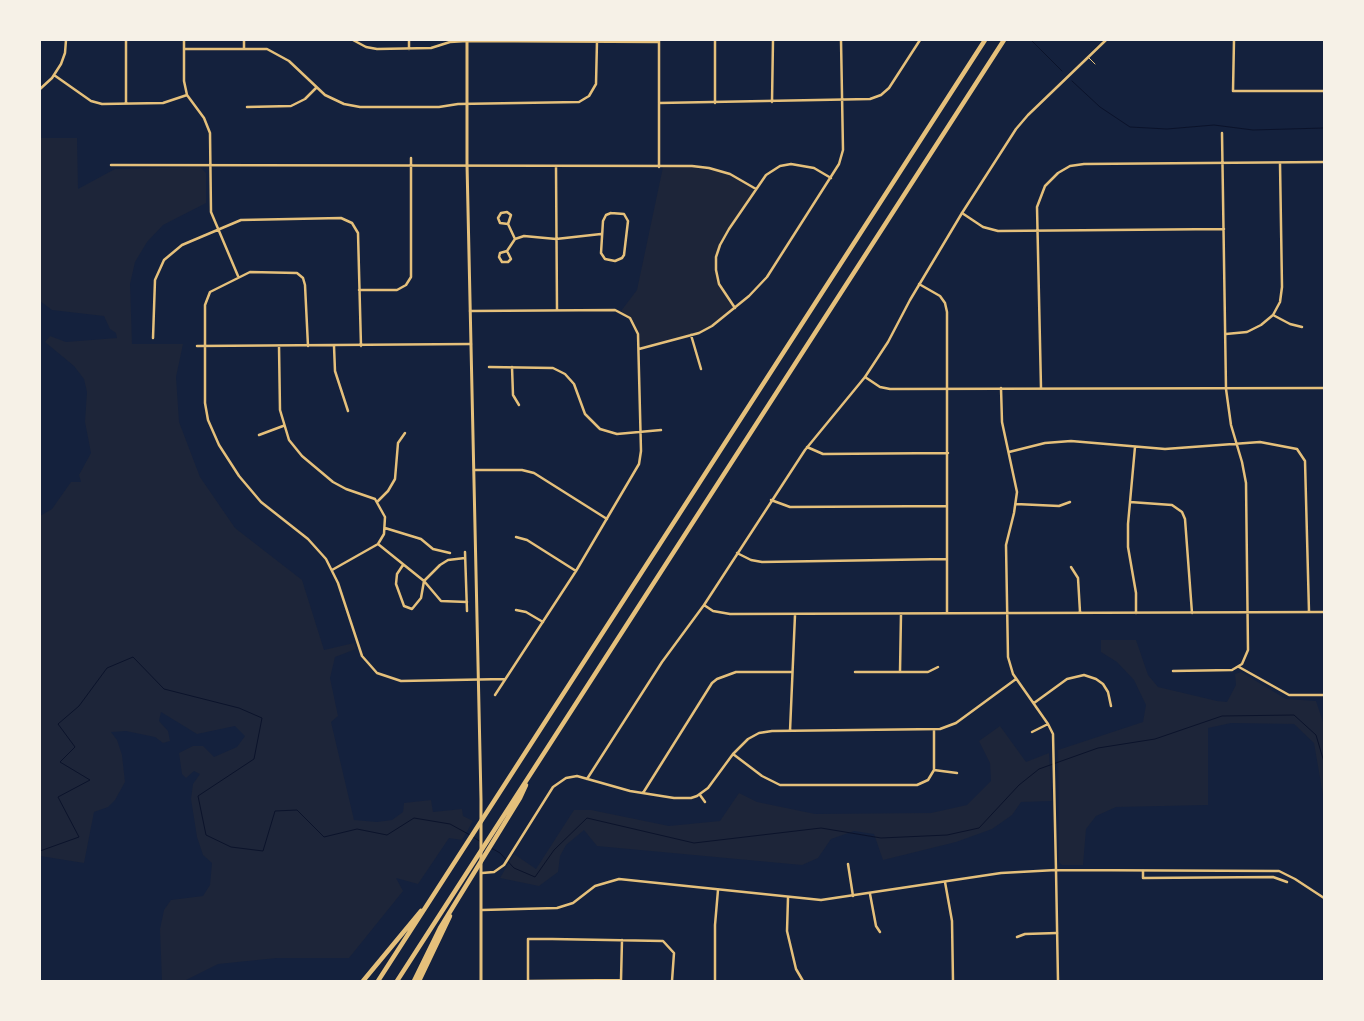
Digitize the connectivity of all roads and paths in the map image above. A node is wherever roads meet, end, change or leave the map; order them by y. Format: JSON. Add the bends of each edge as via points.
{"nodes":[{"id":1,"x":66,"y":40,"type":"edge"},
{"id":2,"x":126,"y":40,"type":"edge"},
{"id":3,"x":184,"y":40,"type":"edge"},
{"id":4,"x":244,"y":40,"type":"edge"},
{"id":5,"x":353,"y":40,"type":"edge"},
{"id":6,"x":409,"y":40,"type":"edge"},
{"id":7,"x":467,"y":40,"type":"edge"},
{"id":8,"x":715,"y":40,"type":"edge"},
{"id":9,"x":773,"y":40,"type":"edge"},
{"id":10,"x":842,"y":40,"type":"edge"},
{"id":11,"x":920,"y":40,"type":"edge"},
{"id":12,"x":985,"y":40,"type":"edge"},
{"id":13,"x":1005,"y":40,"type":"edge"},
{"id":14,"x":1106,"y":40,"type":"edge"},
{"id":15,"x":1234,"y":40,"type":"edge"},
{"id":16,"x":598,"y":41,"type":"junction"},
{"id":17,"x":659,"y":41,"type":"edge"},
{"id":18,"x":409,"y":48,"type":"junction"},
{"id":19,"x":244,"y":49,"type":"junction"},
{"id":20,"x":184,"y":50,"type":"junction"},
{"id":21,"x":1088,"y":57,"type":"junction"},
{"id":22,"x":1095,"y":64,"type":"dead end"},
{"id":23,"x":54,"y":75,"type":"junction"},
{"id":24,"x":316,"y":88,"type":"junction"},
{"id":25,"x":40,"y":89,"type":"edge"},
{"id":26,"x":1324,"y":91,"type":"edge"},
{"id":27,"x":187,"y":95,"type":"junction"},
{"id":28,"x":843,"y":100,"type":"junction"},
{"id":29,"x":772,"y":102,"type":"junction"},
{"id":30,"x":659,"y":103,"type":"junction"},
{"id":31,"x":715,"y":103,"type":"junction"},
{"id":32,"x":126,"y":104,"type":"junction"},
{"id":33,"x":467,"y":104,"type":"junction"},
{"id":34,"x":247,"y":107,"type":"dead end"},
{"id":35,"x":1222,"y":132,"type":"dead end"},
{"id":36,"x":410,"y":158,"type":"dead end"},
{"id":37,"x":1324,"y":162,"type":"edge"},
{"id":38,"x":1223,"y":163,"type":"junction"},
{"id":39,"x":1280,"y":163,"type":"junction"},
{"id":40,"x":210,"y":164,"type":"junction"},
{"id":41,"x":411,"y":164,"type":"junction"},
{"id":42,"x":467,"y":164,"type":"junction"},
{"id":43,"x":111,"y":165,"type":"dead end"},
{"id":44,"x":556,"y":167,"type":"junction"},
{"id":45,"x":659,"y":167,"type":"junction"},
{"id":46,"x":831,"y":178,"type":"junction"},
{"id":47,"x":756,"y":189,"type":"junction"},
{"id":48,"x":962,"y":213,"type":"junction"},
{"id":49,"x":508,"y":224,"type":"junction"},
{"id":50,"x":217,"y":228,"type":"junction"},
{"id":51,"x":1224,"y":229,"type":"junction"},
{"id":52,"x":1037,"y":230,"type":"junction"},
{"id":53,"x":601,"y":234,"type":"junction"},
{"id":54,"x":515,"y":239,"type":"junction"},
{"id":55,"x":556,"y":240,"type":"junction"},
{"id":56,"x":507,"y":250,"type":"junction"},
{"id":57,"x":238,"y":276,"type":"junction"},
{"id":58,"x":919,"y":284,"type":"junction"},
{"id":59,"x":360,"y":290,"type":"junction"},
{"id":60,"x":735,"y":308,"type":"junction"},
{"id":61,"x":557,"y":310,"type":"junction"},
{"id":62,"x":470,"y":311,"type":"junction"},
{"id":63,"x":1273,"y":315,"type":"junction"},
{"id":64,"x":1302,"y":327,"type":"dead end"},
{"id":65,"x":1226,"y":334,"type":"junction"},
{"id":66,"x":690,"y":335,"type":"junction"},
{"id":67,"x":153,"y":338,"type":"dead end"},
{"id":68,"x":471,"y":344,"type":"junction"},
{"id":69,"x":197,"y":346,"type":"dead end"},
{"id":70,"x":206,"y":346,"type":"junction"},
{"id":71,"x":279,"y":346,"type":"junction"},
{"id":72,"x":308,"y":346,"type":"junction"},
{"id":73,"x":334,"y":346,"type":"junction"},
{"id":74,"x":361,"y":346,"type":"junction"},
{"id":75,"x":638,"y":349,"type":"junction"},
{"id":76,"x":512,"y":366,"type":"junction"},
{"id":77,"x":489,"y":368,"type":"dead end"},
{"id":78,"x":701,"y":368,"type":"dead end"},
{"id":79,"x":865,"y":376,"type":"junction"},
{"id":80,"x":1001,"y":388,"type":"junction"},
{"id":81,"x":1041,"y":388,"type":"junction"},
{"id":82,"x":1324,"y":388,"type":"edge"},
{"id":83,"x":948,"y":389,"type":"junction"},
{"id":84,"x":1226,"y":389,"type":"junction"},
{"id":85,"x":518,"y":405,"type":"dead end"},
{"id":86,"x":348,"y":410,"type":"dead end"},
{"id":87,"x":283,"y":426,"type":"junction"},
{"id":88,"x":661,"y":430,"type":"dead end"},
{"id":89,"x":405,"y":433,"type":"dead end"},
{"id":90,"x":258,"y":434,"type":"dead end"},
{"id":91,"x":641,"y":434,"type":"junction"},
{"id":92,"x":1237,"y":442,"type":"junction"},
{"id":93,"x":1135,"y":446,"type":"junction"},
{"id":94,"x":807,"y":447,"type":"junction"},
{"id":95,"x":1009,"y":452,"type":"junction"},
{"id":96,"x":948,"y":453,"type":"junction"},
{"id":97,"x":474,"y":470,"type":"junction"},
{"id":98,"x":771,"y":500,"type":"junction"},
{"id":99,"x":377,"y":502,"type":"junction"},
{"id":100,"x":1070,"y":502,"type":"dead end"},
{"id":101,"x":1130,"y":502,"type":"junction"},
{"id":102,"x":1016,"y":504,"type":"junction"},
{"id":103,"x":948,"y":506,"type":"junction"},
{"id":104,"x":607,"y":519,"type":"junction"},
{"id":105,"x":385,"y":528,"type":"junction"},
{"id":106,"x":516,"y":537,"type":"dead end"},
{"id":107,"x":378,"y":544,"type":"junction"},
{"id":108,"x":465,"y":552,"type":"dead end"},
{"id":109,"x":737,"y":552,"type":"junction"},
{"id":110,"x":450,"y":553,"type":"dead end"},
{"id":111,"x":466,"y":558,"type":"junction"},
{"id":112,"x":947,"y":559,"type":"junction"},
{"id":113,"x":403,"y":565,"type":"junction"},
{"id":114,"x":1071,"y":567,"type":"dead end"},
{"id":115,"x":332,"y":570,"type":"junction"},
{"id":116,"x":576,"y":571,"type":"junction"},
{"id":117,"x":424,"y":582,"type":"junction"},
{"id":118,"x":466,"y":602,"type":"junction"},
{"id":119,"x":704,"y":605,"type":"junction"},
{"id":120,"x":516,"y":610,"type":"dead end"},
{"id":121,"x":467,"y":611,"type":"dead end"},
{"id":122,"x":1080,"y":612,"type":"junction"},
{"id":123,"x":1309,"y":612,"type":"junction"},
{"id":124,"x":1324,"y":612,"type":"edge"},
{"id":125,"x":901,"y":613,"type":"junction"},
{"id":126,"x":947,"y":613,"type":"junction"},
{"id":127,"x":1007,"y":613,"type":"junction"},
{"id":128,"x":1136,"y":613,"type":"junction"},
{"id":129,"x":1192,"y":613,"type":"junction"},
{"id":130,"x":1248,"y":613,"type":"junction"},
{"id":131,"x":795,"y":614,"type":"junction"},
{"id":132,"x":543,"y":622,"type":"junction"},
{"id":133,"x":938,"y":667,"type":"dead end"},
{"id":134,"x":1239,"y":667,"type":"junction"},
{"id":135,"x":1173,"y":670,"type":"dead end"},
{"id":136,"x":792,"y":672,"type":"junction"},
{"id":137,"x":855,"y":672,"type":"dead end"},
{"id":138,"x":900,"y":672,"type":"junction"},
{"id":139,"x":505,"y":679,"type":"junction"},
{"id":140,"x":1016,"y":679,"type":"junction"},
{"id":141,"x":478,"y":681,"type":"junction"},
{"id":142,"x":495,"y":695,"type":"dead end"},
{"id":143,"x":1324,"y":695,"type":"edge"},
{"id":144,"x":1034,"y":703,"type":"junction"},
{"id":145,"x":1111,"y":706,"type":"dead end"},
{"id":146,"x":1048,"y":724,"type":"junction"},
{"id":147,"x":934,"y":730,"type":"junction"},
{"id":148,"x":790,"y":731,"type":"junction"},
{"id":149,"x":1032,"y":732,"type":"dead end"},
{"id":150,"x":733,"y":754,"type":"junction"},
{"id":151,"x":934,"y":770,"type":"junction"},
{"id":152,"x":957,"y":774,"type":"dead end"},
{"id":153,"x":587,"y":779,"type":"junction"},
{"id":154,"x":643,"y":793,"type":"junction"},
{"id":155,"x":700,"y":795,"type":"junction"},
{"id":156,"x":705,"y":802,"type":"dead end"},
{"id":157,"x":503,"y":822,"type":"junction"},
{"id":158,"x":848,"y":864,"type":"dead end"},
{"id":159,"x":1056,"y":870,"type":"junction"},
{"id":160,"x":1211,"y":870,"type":"junction"},
{"id":161,"x":1255,"y":870,"type":"junction"},
{"id":162,"x":1143,"y":871,"type":"junction"},
{"id":163,"x":482,"y":873,"type":"junction"},
{"id":164,"x":1254,"y":877,"type":"junction"},
{"id":165,"x":1211,"y":878,"type":"junction"},
{"id":166,"x":945,"y":882,"type":"junction"},
{"id":167,"x":1287,"y":882,"type":"dead end"},
{"id":168,"x":718,"y":890,"type":"junction"},
{"id":169,"x":463,"y":891,"type":"junction"},
{"id":170,"x":870,"y":894,"type":"junction"},
{"id":171,"x":853,"y":896,"type":"junction"},
{"id":172,"x":788,"y":898,"type":"junction"},
{"id":173,"x":1324,"y":898,"type":"edge"},
{"id":174,"x":424,"y":908,"type":"junction"},
{"id":175,"x":482,"y":910,"type":"junction"},
{"id":176,"x":880,"y":932,"type":"dead end"},
{"id":177,"x":1057,"y":933,"type":"junction"},
{"id":178,"x":1017,"y":937,"type":"dead end"},
{"id":179,"x":622,"y":940,"type":"junction"},
{"id":180,"x":363,"y":981,"type":"edge"},
{"id":181,"x":378,"y":981,"type":"edge"},
{"id":182,"x":397,"y":981,"type":"edge"},
{"id":183,"x":414,"y":981,"type":"edge"},
{"id":184,"x":419,"y":981,"type":"edge"},
{"id":185,"x":482,"y":981,"type":"edge"},
{"id":186,"x":528,"y":981,"type":"edge"},
{"id":187,"x":672,"y":981,"type":"edge"},
{"id":188,"x":715,"y":981,"type":"edge"},
{"id":189,"x":803,"y":981,"type":"edge"},
{"id":190,"x":953,"y":981,"type":"edge"},
{"id":191,"x":1058,"y":981,"type":"edge"}],
"edges":[{"from":1,"to":23,"type":"street","via":[[65,53]]},
{"from":2,"to":32,"type":"street"},
{"from":3,"to":20,"type":"street"},
{"from":4,"to":19,"type":"street"},
{"from":5,"to":18,"type":"street","via":[[373,48]]},
{"from":6,"to":18,"type":"street"},
{"from":7,"to":16,"type":"street"},
{"from":7,"to":18,"type":"street","via":[[431,48]]},
{"from":7,"to":33,"type":"main road"},
{"from":8,"to":31,"type":"street"},
{"from":9,"to":29,"type":"street"},
{"from":10,"to":28,"type":"street"},
{"from":11,"to":28,"type":"street","via":[[881,95],[870,99]]},
{"from":12,"to":174,"type":"highway"},
{"from":13,"to":157,"type":"highway","via":[[532,771]]},
{"from":14,"to":21,"type":"street"},
{"from":15,"to":26,"type":"street","via":[[1233,92]]},
{"from":16,"to":17,"type":"street"},
{"from":16,"to":33,"type":"street","via":[[596,84],[582,101],[570,104]]},
{"from":17,"to":30,"type":"street"},
{"from":19,"to":20,"type":"street"},
{"from":19,"to":24,"type":"street","via":[[267,49],[282,56]]},
{"from":20,"to":27,"type":"street"},
{"from":21,"to":22,"type":"lane"},
{"from":21,"to":48,"type":"street","via":[[1021,122]]},
{"from":23,"to":25,"type":"street"},
{"from":23,"to":32,"type":"street","via":[[96,103]]},
{"from":24,"to":33,"type":"street","via":[[335,100],[360,107]]},
{"from":24,"to":34,"type":"street","via":[[291,106]]},
{"from":27,"to":32,"type":"street","via":[[163,103]]},
{"from":27,"to":40,"type":"street","via":[[207,124]]},
{"from":28,"to":29,"type":"street"},
{"from":28,"to":46,"type":"street","via":[[843,150]]},
{"from":29,"to":31,"type":"street"},
{"from":30,"to":31,"type":"street"},
{"from":30,"to":45,"type":"street"},
{"from":33,"to":42,"type":"main road"},
{"from":35,"to":38,"type":"street"},
{"from":36,"to":41,"type":"street"},
{"from":37,"to":39,"type":"street"},
{"from":38,"to":39,"type":"street"},
{"from":38,"to":51,"type":"street"},
{"from":38,"to":52,"type":"street","via":[[1084,164],[1061,170],[1045,186],[1037,207]]},
{"from":39,"to":63,"type":"street","via":[[1282,287],[1280,302]]},
{"from":40,"to":41,"type":"street"},
{"from":40,"to":43,"type":"street"},
{"from":40,"to":50,"type":"street","via":[[210,206]]},
{"from":41,"to":42,"type":"street"},
{"from":41,"to":59,"type":"street","via":[[411,277],[397,290]]},
{"from":42,"to":44,"type":"street"},
{"from":42,"to":62,"type":"main road"},
{"from":44,"to":45,"type":"street"},
{"from":44,"to":55,"type":"street"},
{"from":45,"to":47,"type":"street","via":[[720,170]]},
{"from":46,"to":47,"type":"street","via":[[806,166],[785,165],[766,175]]},
{"from":46,"to":60,"type":"street","via":[[767,277]]},
{"from":47,"to":60,"type":"street","via":[[720,245],[716,257],[719,284]]},
{"from":48,"to":52,"type":"street","via":[[988,229]]},
{"from":48,"to":58,"type":"street"},
{"from":49,"to":49,"type":"street","via":[[511,215],[501,213],[500,223]]},
{"from":49,"to":54,"type":"street"},
{"from":50,"to":57,"type":"street"},
{"from":50,"to":59,"type":"street","via":[[247,219],[349,220],[356,229]]},
{"from":50,"to":67,"type":"street","via":[[182,244],[167,256],[160,268],[153,289]]},
{"from":51,"to":52,"type":"street"},
{"from":51,"to":65,"type":"street"},
{"from":52,"to":81,"type":"street"},
{"from":53,"to":53,"type":"street","via":[[603,257],[610,260],[622,258],[628,227],[626,216],[608,214]]},
{"from":53,"to":55,"type":"street"},
{"from":54,"to":55,"type":"street","via":[[528,236]]},
{"from":54,"to":56,"type":"street"},
{"from":55,"to":61,"type":"street"},
{"from":56,"to":56,"type":"street","via":[[500,253],[502,262],[511,259]]},
{"from":57,"to":70,"type":"street","via":[[215,288],[206,298]]},
{"from":57,"to":72,"type":"street","via":[[255,271],[300,275],[306,285]]},
{"from":58,"to":79,"type":"street","via":[[888,342]]},
{"from":58,"to":83,"type":"street","via":[[940,296],[946,306]]},
{"from":59,"to":74,"type":"street"},
{"from":60,"to":66,"type":"street","via":[[712,326]]},
{"from":61,"to":62,"type":"street"},
{"from":61,"to":75,"type":"street","via":[[615,310],[626,314],[638,334]]},
{"from":62,"to":68,"type":"main road"},
{"from":63,"to":64,"type":"street"},
{"from":63,"to":65,"type":"street","via":[[1255,329]]},
{"from":65,"to":84,"type":"street"},
{"from":66,"to":75,"type":"street"},
{"from":66,"to":78,"type":"street"},
{"from":68,"to":74,"type":"street"},
{"from":68,"to":97,"type":"main road"},
{"from":69,"to":70,"type":"street"},
{"from":70,"to":71,"type":"street"},
{"from":70,"to":115,"type":"street","via":[[206,409],[216,441],[256,496],[316,547]]},
{"from":71,"to":72,"type":"street"},
{"from":71,"to":87,"type":"street"},
{"from":72,"to":73,"type":"street"},
{"from":73,"to":74,"type":"street"},
{"from":73,"to":86,"type":"street","via":[[335,371]]},
{"from":75,"to":91,"type":"street"},
{"from":76,"to":77,"type":"street"},
{"from":76,"to":85,"type":"street","via":[[513,395]]},
{"from":76,"to":91,"type":"street","via":[[550,367],[560,371],[574,384],[583,411],[594,425],[613,434]]},
{"from":79,"to":83,"type":"street","via":[[890,389]]},
{"from":79,"to":94,"type":"street"},
{"from":80,"to":81,"type":"street"},
{"from":80,"to":83,"type":"street"},
{"from":80,"to":95,"type":"street","via":[[1002,422]]},
{"from":81,"to":84,"type":"street"},
{"from":82,"to":84,"type":"street"},
{"from":83,"to":96,"type":"street"},
{"from":84,"to":92,"type":"street","via":[[1231,426]]},
{"from":87,"to":90,"type":"street"},
{"from":87,"to":99,"type":"street","via":[[295,449],[319,471],[346,489]]},
{"from":88,"to":91,"type":"street"},
{"from":89,"to":99,"type":"street","via":[[398,443],[395,479]]},
{"from":91,"to":104,"type":"street","via":[[641,457],[636,471]]},
{"from":92,"to":93,"type":"street","via":[[1190,448]]},
{"from":92,"to":123,"type":"street","via":[[1281,444],[1294,447],[1303,455]]},
{"from":92,"to":130,"type":"street","via":[[1246,483]]},
{"from":93,"to":95,"type":"street","via":[[1062,442]]},
{"from":93,"to":101,"type":"street"},
{"from":94,"to":96,"type":"street","via":[[823,454]]},
{"from":94,"to":98,"type":"street"},
{"from":95,"to":102,"type":"street","via":[[1015,477]]},
{"from":96,"to":103,"type":"street"},
{"from":97,"to":104,"type":"street","via":[[534,473]]},
{"from":97,"to":141,"type":"main road"},
{"from":98,"to":103,"type":"street","via":[[790,507]]},
{"from":98,"to":109,"type":"street"},
{"from":99,"to":105,"type":"street","via":[[385,517]]},
{"from":100,"to":102,"type":"street","via":[[1059,506]]},
{"from":101,"to":128,"type":"street","via":[[1128,547],[1135,582]]},
{"from":101,"to":129,"type":"street","via":[[1172,504],[1186,519]]},
{"from":102,"to":127,"type":"street","via":[[1006,544]]},
{"from":103,"to":112,"type":"street"},
{"from":104,"to":116,"type":"street"},
{"from":105,"to":107,"type":"street"},
{"from":105,"to":110,"type":"street","via":[[421,539],[433,549]]},
{"from":106,"to":116,"type":"street","via":[[527,540]]},
{"from":107,"to":113,"type":"street"},
{"from":107,"to":115,"type":"street"},
{"from":108,"to":111,"type":"street"},
{"from":109,"to":112,"type":"street","via":[[762,562]]},
{"from":109,"to":119,"type":"street"},
{"from":111,"to":117,"type":"street","via":[[443,562]]},
{"from":111,"to":118,"type":"street"},
{"from":112,"to":126,"type":"street"},
{"from":113,"to":117,"type":"street"},
{"from":113,"to":117,"type":"street","via":[[396,580],[407,608],[412,609],[418,602]]},
{"from":114,"to":122,"type":"street","via":[[1078,578]]},
{"from":115,"to":141,"type":"street","via":[[362,656],[377,673],[401,681]]},
{"from":116,"to":132,"type":"street"},
{"from":117,"to":118,"type":"street","via":[[441,601]]},
{"from":118,"to":121,"type":"street"},
{"from":119,"to":131,"type":"street","via":[[726,614]]},
{"from":119,"to":153,"type":"street","via":[[662,662]]},
{"from":120,"to":132,"type":"street"},
{"from":122,"to":127,"type":"street"},
{"from":122,"to":128,"type":"street"},
{"from":123,"to":124,"type":"street"},
{"from":123,"to":130,"type":"street"},
{"from":125,"to":126,"type":"street"},
{"from":125,"to":131,"type":"street"},
{"from":125,"to":138,"type":"street"},
{"from":126,"to":127,"type":"street"},
{"from":127,"to":140,"type":"street","via":[[1008,657]]},
{"from":128,"to":129,"type":"street"},
{"from":129,"to":130,"type":"street"},
{"from":130,"to":134,"type":"street","via":[[1248,650]]},
{"from":131,"to":136,"type":"street"},
{"from":132,"to":139,"type":"street"},
{"from":133,"to":138,"type":"street","via":[[932,672]]},
{"from":134,"to":135,"type":"street","via":[[1229,671]]},
{"from":134,"to":143,"type":"street","via":[[1290,695]]},
{"from":136,"to":148,"type":"street"},
{"from":136,"to":154,"type":"street","via":[[736,672],[712,683]]},
{"from":137,"to":138,"type":"street"},
{"from":139,"to":141,"type":"street"},
{"from":139,"to":142,"type":"street"},
{"from":140,"to":144,"type":"street"},
{"from":140,"to":147,"type":"street","via":[[956,722]]},
{"from":141,"to":163,"type":"main road"},
{"from":144,"to":145,"type":"street","via":[[1067,679],[1084,675],[1103,684]]},
{"from":144,"to":146,"type":"street"},
{"from":146,"to":149,"type":"street"},
{"from":146,"to":159,"type":"street","via":[[1054,741]]},
{"from":147,"to":148,"type":"street"},
{"from":147,"to":151,"type":"street"},
{"from":148,"to":150,"type":"street","via":[[760,733],[748,739]]},
{"from":150,"to":151,"type":"street","via":[[768,780],[787,786],[917,785],[928,780]]},
{"from":150,"to":155,"type":"street"},
{"from":151,"to":152,"type":"street"},
{"from":153,"to":154,"type":"street"},
{"from":153,"to":163,"type":"street","via":[[570,777],[555,785],[504,864],[494,872]]},
{"from":154,"to":155,"type":"street","via":[[674,798]]},
{"from":155,"to":156,"type":"street"},
{"from":157,"to":169,"type":"highway"},
{"from":157,"to":182,"type":"highway"},
{"from":158,"to":171,"type":"street"},
{"from":159,"to":162,"type":"street"},
{"from":159,"to":166,"type":"street","via":[[1001,873]]},
{"from":159,"to":177,"type":"street"},
{"from":160,"to":161,"type":"street"},
{"from":160,"to":162,"type":"street"},
{"from":160,"to":165,"type":"street"},
{"from":161,"to":164,"type":"street"},
{"from":161,"to":173,"type":"street","via":[[1278,871],[1295,878]]},
{"from":162,"to":165,"type":"street","via":[[1143,878]]},
{"from":163,"to":175,"type":"main road"},
{"from":164,"to":165,"type":"street"},
{"from":164,"to":167,"type":"street"},
{"from":166,"to":170,"type":"street"},
{"from":166,"to":190,"type":"street","via":[[952,921]]},
{"from":168,"to":172,"type":"street"},
{"from":168,"to":175,"type":"street","via":[[619,879],[595,886],[572,903],[557,908]]},
{"from":168,"to":188,"type":"street"},
{"from":169,"to":183,"type":"highway","via":[[437,933]]},
{"from":169,"to":184,"type":"highway"},
{"from":170,"to":171,"type":"street"},
{"from":170,"to":176,"type":"street"},
{"from":171,"to":172,"type":"street","via":[[821,900]]},
{"from":172,"to":189,"type":"street","via":[[787,931],[796,969]]},
{"from":174,"to":180,"type":"highway"},
{"from":174,"to":181,"type":"highway"},
{"from":175,"to":185,"type":"main road"},
{"from":177,"to":178,"type":"street"},
{"from":177,"to":191,"type":"street"},
{"from":179,"to":186,"type":"street","via":[[621,980]]},
{"from":179,"to":186,"type":"street","via":[[528,939]]},
{"from":179,"to":187,"type":"street","via":[[660,940],[666,943],[674,953]]}]}
